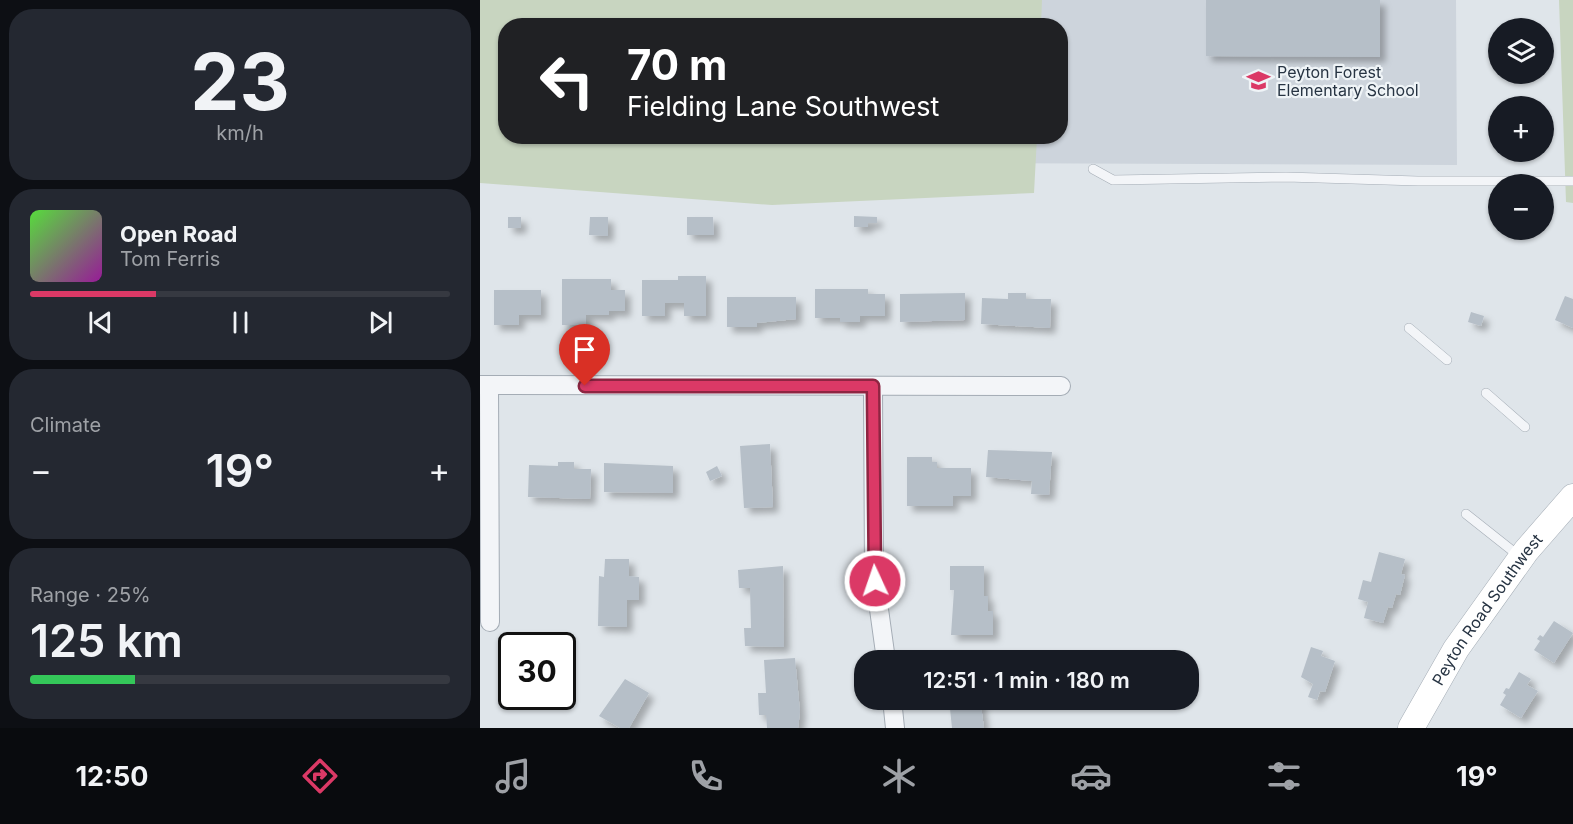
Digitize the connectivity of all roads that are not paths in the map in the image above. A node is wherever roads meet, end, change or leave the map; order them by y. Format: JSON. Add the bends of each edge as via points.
{"nodes":[{"id":1,"x":1093,"y":169,"type":"dead end"},
{"id":2,"x":1573,"y":181,"type":"edge"},
{"id":3,"x":1410,"y":328,"type":"dead end"},
{"id":4,"x":1447,"y":360,"type":"dead end"},
{"id":5,"x":485,"y":385,"type":"edge"},
{"id":6,"x":873,"y":386,"type":"junction"},
{"id":7,"x":1061,"y":386,"type":"dead end"},
{"id":8,"x":1486,"y":393,"type":"dead end"},
{"id":9,"x":1526,"y":427,"type":"dead end"},
{"id":10,"x":1573,"y":497,"type":"edge"},
{"id":11,"x":1466,"y":514,"type":"dead end"},
{"id":12,"x":1521,"y":557,"type":"junction"},
{"id":13,"x":490,"y":622,"type":"dead end"},
{"id":14,"x":885,"y":650,"type":"edge"},
{"id":15,"x":893,"y":710,"type":"edge"},
{"id":16,"x":895,"y":728,"type":"edge"},
{"id":17,"x":1411,"y":728,"type":"edge"}],
"edges":[{"from":1,"to":2,"type":"lane","via":[[1113,180],[1286,177]]},
{"from":3,"to":4,"type":"lane"},
{"from":5,"to":6,"type":"street"},
{"from":5,"to":13,"type":"street"},
{"from":6,"to":7,"type":"street"},
{"from":6,"to":14,"type":"street","via":[[874,573]]},
{"from":8,"to":9,"type":"lane"},
{"from":10,"to":12,"type":"street","name":"Peyton Road Southwest"},
{"from":11,"to":12,"type":"lane"},
{"from":12,"to":17,"type":"street","name":"Peyton Road Southwest","via":[[1456,649]]},
{"from":15,"to":16,"type":"street"}]}
